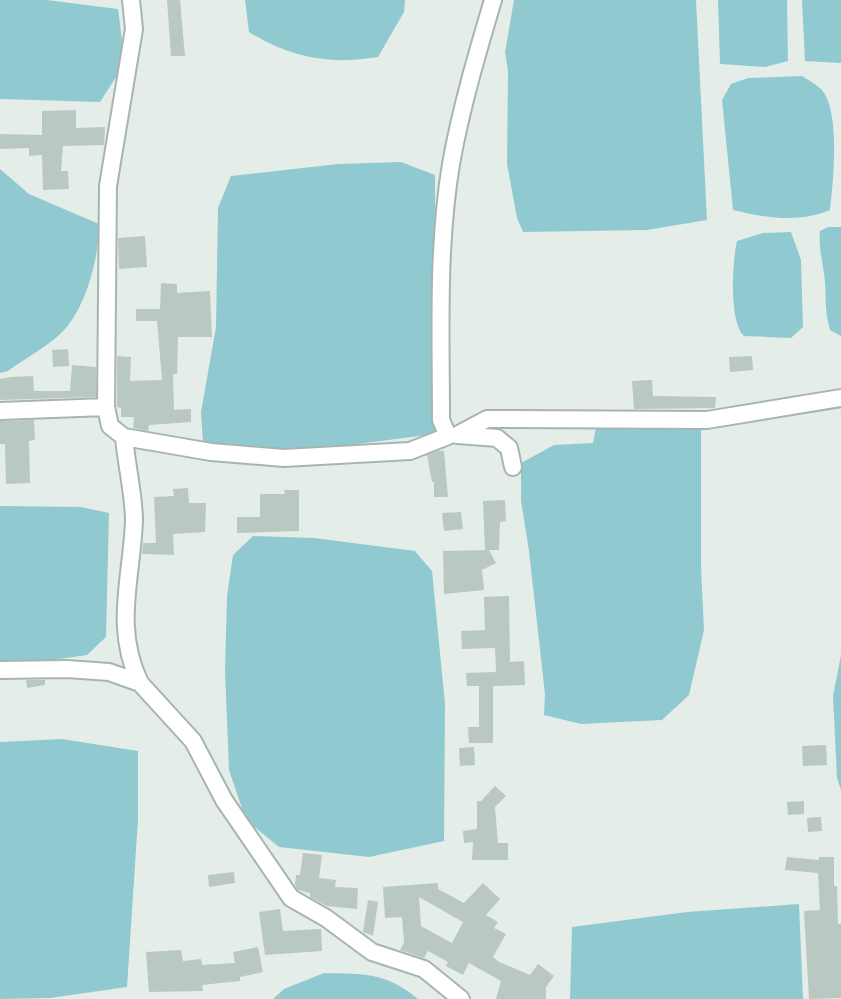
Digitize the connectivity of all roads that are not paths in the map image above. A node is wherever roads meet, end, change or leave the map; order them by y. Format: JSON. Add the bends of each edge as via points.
{"nodes":[{"id":1,"x":131,"y":0,"type":"edge"},
{"id":2,"x":493,"y":0,"type":"edge"},
{"id":3,"x":841,"y":398,"type":"edge"},
{"id":4,"x":106,"y":407,"type":"junction"},
{"id":5,"x":0,"y":411,"type":"edge"},
{"id":6,"x":453,"y":435,"type":"junction"},
{"id":7,"x":124,"y":437,"type":"junction"},
{"id":8,"x":513,"y":467,"type":"dead end"},
{"id":9,"x":0,"y":670,"type":"edge"},
{"id":10,"x":140,"y":683,"type":"junction"},
{"id":11,"x":461,"y":999,"type":"edge"}],
"edges":[{"from":1,"to":4,"type":"street","via":[[134,29],[108,186]]},
{"from":2,"to":6,"type":"street","via":[[465,93],[445,224],[440,296],[441,420]]},
{"from":3,"to":6,"type":"street","via":[[706,420],[487,419]]},
{"from":4,"to":5,"type":"street"},
{"from":4,"to":7,"type":"street","via":[[110,426]]},
{"from":6,"to":7,"type":"street","via":[[410,451],[284,458],[211,452]]},
{"from":6,"to":8,"type":"street","via":[[497,438],[509,448]]},
{"from":7,"to":10,"type":"street","via":[[134,518],[124,620],[129,661]]},
{"from":9,"to":10,"type":"street","via":[[109,672]]},
{"from":10,"to":11,"type":"street","via":[[193,741],[254,849],[291,898],[372,952],[424,969]]}]}
